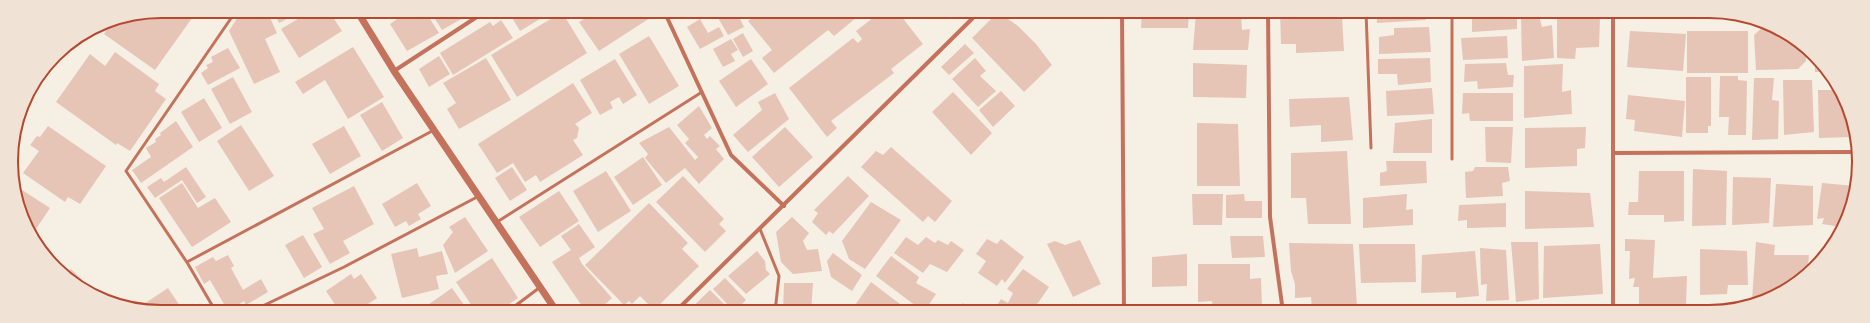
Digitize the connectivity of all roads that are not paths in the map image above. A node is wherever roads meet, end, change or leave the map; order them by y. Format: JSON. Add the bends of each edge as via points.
{"nodes":[{"id":1,"x":231,"y":18,"type":"edge"},
{"id":2,"x":361,"y":18,"type":"edge"},
{"id":3,"x":475,"y":18,"type":"edge"},
{"id":4,"x":667,"y":18,"type":"edge"},
{"id":5,"x":973,"y":18,"type":"edge"},
{"id":6,"x":1122,"y":18,"type":"edge"},
{"id":7,"x":1268,"y":18,"type":"edge"},
{"id":8,"x":1366,"y":18,"type":"edge"},
{"id":9,"x":1452,"y":18,"type":"edge"},
{"id":10,"x":1613,"y":18,"type":"edge"},
{"id":11,"x":394,"y":71,"type":"junction"},
{"id":12,"x":702,"y":92,"type":"junction"},
{"id":13,"x":434,"y":130,"type":"junction"},
{"id":14,"x":1372,"y":148,"type":"dead end"},
{"id":15,"x":1852,"y":152,"type":"edge"},
{"id":16,"x":1613,"y":153,"type":"junction"},
{"id":17,"x":1452,"y":159,"type":"dead end"},
{"id":18,"x":479,"y":196,"type":"junction"},
{"id":19,"x":784,"y":206,"type":"junction"},
{"id":20,"x":497,"y":222,"type":"junction"},
{"id":21,"x":760,"y":229,"type":"junction"},
{"id":22,"x":187,"y":262,"type":"junction"},
{"id":23,"x":540,"y":287,"type":"junction"},
{"id":24,"x":212,"y":305,"type":"edge"},
{"id":25,"x":265,"y":305,"type":"edge"},
{"id":26,"x":516,"y":305,"type":"edge"},
{"id":27,"x":552,"y":305,"type":"edge"},
{"id":28,"x":682,"y":305,"type":"edge"},
{"id":29,"x":776,"y":305,"type":"edge"},
{"id":30,"x":1124,"y":305,"type":"edge"},
{"id":31,"x":1282,"y":305,"type":"edge"},
{"id":32,"x":1613,"y":305,"type":"edge"}],
"edges":[{"from":1,"to":22,"type":"lane","via":[[126,171]]},
{"from":2,"to":11,"type":"street"},
{"from":3,"to":11,"type":"street"},
{"from":4,"to":12,"type":"street"},
{"from":5,"to":19,"type":"street"},
{"from":6,"to":30,"type":"street"},
{"from":7,"to":31,"type":"street","via":[[1270,217]]},
{"from":8,"to":14,"type":"lane"},
{"from":9,"to":17,"type":"lane"},
{"from":10,"to":16,"type":"street"},
{"from":11,"to":13,"type":"street"},
{"from":12,"to":19,"type":"street","via":[[731,155]]},
{"from":12,"to":20,"type":"lane"},
{"from":13,"to":18,"type":"street"},
{"from":13,"to":22,"type":"lane"},
{"from":15,"to":16,"type":"street"},
{"from":16,"to":32,"type":"street"},
{"from":18,"to":20,"type":"street"},
{"from":18,"to":25,"type":"lane","via":[[344,267]]},
{"from":19,"to":21,"type":"street"},
{"from":20,"to":23,"type":"street"},
{"from":21,"to":28,"type":"street"},
{"from":21,"to":29,"type":"lane","via":[[779,276]]},
{"from":22,"to":24,"type":"lane"},
{"from":23,"to":26,"type":"lane"},
{"from":23,"to":27,"type":"street"}]}
